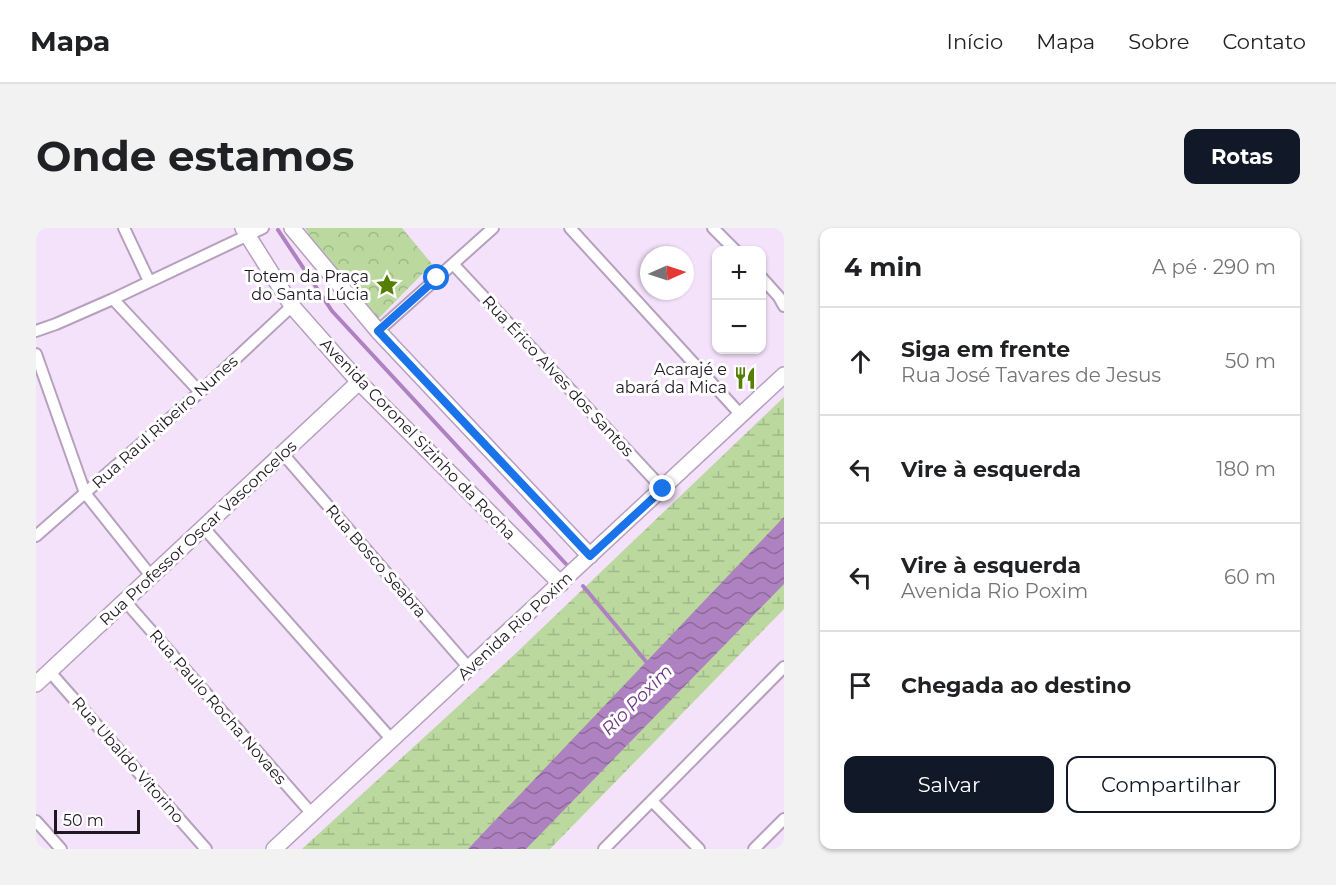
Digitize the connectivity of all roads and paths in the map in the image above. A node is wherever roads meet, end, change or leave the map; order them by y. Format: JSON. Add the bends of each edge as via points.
{"nodes":[{"id":1,"x":124,"y":228,"type":"edge"},
{"id":2,"x":264,"y":228,"type":"edge"},
{"id":3,"x":292,"y":228,"type":"edge"},
{"id":4,"x":493,"y":228,"type":"edge"},
{"id":5,"x":570,"y":228,"type":"edge"},
{"id":6,"x":713,"y":228,"type":"edge"},
{"id":7,"x":245,"y":232,"type":"edge"},
{"id":8,"x":731,"y":246,"type":"edge"},
{"id":9,"x":453,"y":264,"type":"junction"},
{"id":10,"x":149,"y":281,"type":"junction"},
{"id":11,"x":766,"y":283,"type":"edge"},
{"id":12,"x":113,"y":299,"type":"junction"},
{"id":13,"x":782,"y":301,"type":"edge"},
{"id":14,"x":292,"y":306,"type":"junction"},
{"id":15,"x":36,"y":330,"type":"edge"},
{"id":16,"x":378,"y":331,"type":"junction"},
{"id":17,"x":36,"y":354,"type":"edge"},
{"id":18,"x":784,"y":376,"type":"edge"},
{"id":19,"x":358,"y":382,"type":"junction"},
{"id":20,"x":200,"y":392,"type":"junction"},
{"id":21,"x":741,"y":415,"type":"junction"},
{"id":22,"x":283,"y":454,"type":"junction"},
{"id":23,"x":663,"y":489,"type":"junction"},
{"id":24,"x":85,"y":493,"type":"junction"},
{"id":25,"x":203,"y":527,"type":"junction"},
{"id":26,"x":36,"y":536,"type":"edge"},
{"id":27,"x":590,"y":556,"type":"junction"},
{"id":28,"x":151,"y":576,"type":"junction"},
{"id":29,"x":561,"y":584,"type":"junction"},
{"id":30,"x":125,"y":601,"type":"junction"},
{"id":31,"x":784,"y":667,"type":"edge"},
{"id":32,"x":470,"y":668,"type":"junction"},
{"id":33,"x":50,"y":672,"type":"junction"},
{"id":34,"x":36,"y":684,"type":"edge"},
{"id":35,"x":392,"y":740,"type":"junction"},
{"id":36,"x":652,"y":801,"type":"junction"},
{"id":37,"x":312,"y":814,"type":"junction"},
{"id":38,"x":784,"y":819,"type":"edge"},
{"id":39,"x":36,"y":821,"type":"edge"},
{"id":40,"x":61,"y":849,"type":"edge"},
{"id":41,"x":206,"y":849,"type":"edge"},
{"id":42,"x":274,"y":849,"type":"edge"},
{"id":43,"x":604,"y":849,"type":"edge"},
{"id":44,"x":699,"y":849,"type":"edge"},
{"id":45,"x":754,"y":849,"type":"edge"}],
"edges":[{"from":1,"to":10,"type":"street"},
{"from":2,"to":7,"type":"street"},
{"from":3,"to":16,"type":"street"},
{"from":4,"to":9,"type":"street"},
{"from":5,"to":21,"type":"street"},
{"from":6,"to":8,"type":"street"},
{"from":7,"to":10,"type":"street"},
{"from":7,"to":14,"type":"street","name":"Avenida Coronel Sizinho da Rocha"},
{"from":9,"to":16,"type":"street"},
{"from":9,"to":23,"type":"street","name":"Rua Érico Alves dos Santos"},
{"from":10,"to":12,"type":"street"},
{"from":11,"to":13,"type":"street"},
{"from":12,"to":15,"type":"street"},
{"from":12,"to":20,"type":"street"},
{"from":14,"to":19,"type":"street","name":"Avenida Coronel Sizinho da Rocha"},
{"from":14,"to":20,"type":"street","name":"Rua Raul Ribeiro Nunes"},
{"from":16,"to":27,"type":"street"},
{"from":17,"to":24,"type":"street"},
{"from":18,"to":21,"type":"street","name":"Avenida Rio Poxim"},
{"from":19,"to":22,"type":"street","name":"Rua Professor Oscar Vasconcelos"},
{"from":19,"to":29,"type":"street","name":"Avenida Coronel Sizinho da Rocha"},
{"from":20,"to":24,"type":"street","name":"Rua Raul Ribeiro Nunes"},
{"from":21,"to":23,"type":"street","name":"Avenida Rio Poxim"},
{"from":22,"to":25,"type":"street","name":"Rua Professor Oscar Vasconcelos"},
{"from":22,"to":32,"type":"street","name":"Rua Bosco Seabra"},
{"from":23,"to":27,"type":"street","name":"Avenida Rio Poxim"},
{"from":24,"to":26,"type":"street","name":"Rua Raul Ribeiro Nunes"},
{"from":24,"to":28,"type":"street"},
{"from":25,"to":28,"type":"street","name":"Rua Professor Oscar Vasconcelos"},
{"from":25,"to":35,"type":"street"},
{"from":27,"to":29,"type":"street","name":"Avenida Rio Poxim"},
{"from":28,"to":30,"type":"street","name":"Rua Professor Oscar Vasconcelos"},
{"from":29,"to":32,"type":"street","name":"Avenida Rio Poxim"},
{"from":30,"to":33,"type":"street","name":"Rua Professor Oscar Vasconcelos"},
{"from":30,"to":37,"type":"street","name":"Rua Paulo Rocha Novaes"},
{"from":31,"to":36,"type":"street"},
{"from":32,"to":35,"type":"street","name":"Avenida Rio Poxim"},
{"from":33,"to":34,"type":"street","name":"Rua Professor Oscar Vasconcelos"},
{"from":33,"to":41,"type":"street","name":"Rua Ubaldo Vitorino"},
{"from":35,"to":37,"type":"street","name":"Avenida Rio Poxim"},
{"from":36,"to":43,"type":"street"},
{"from":36,"to":44,"type":"street"},
{"from":37,"to":42,"type":"street","name":"Avenida Rio Poxim"},
{"from":38,"to":45,"type":"street"},
{"from":39,"to":40,"type":"street"}]}
